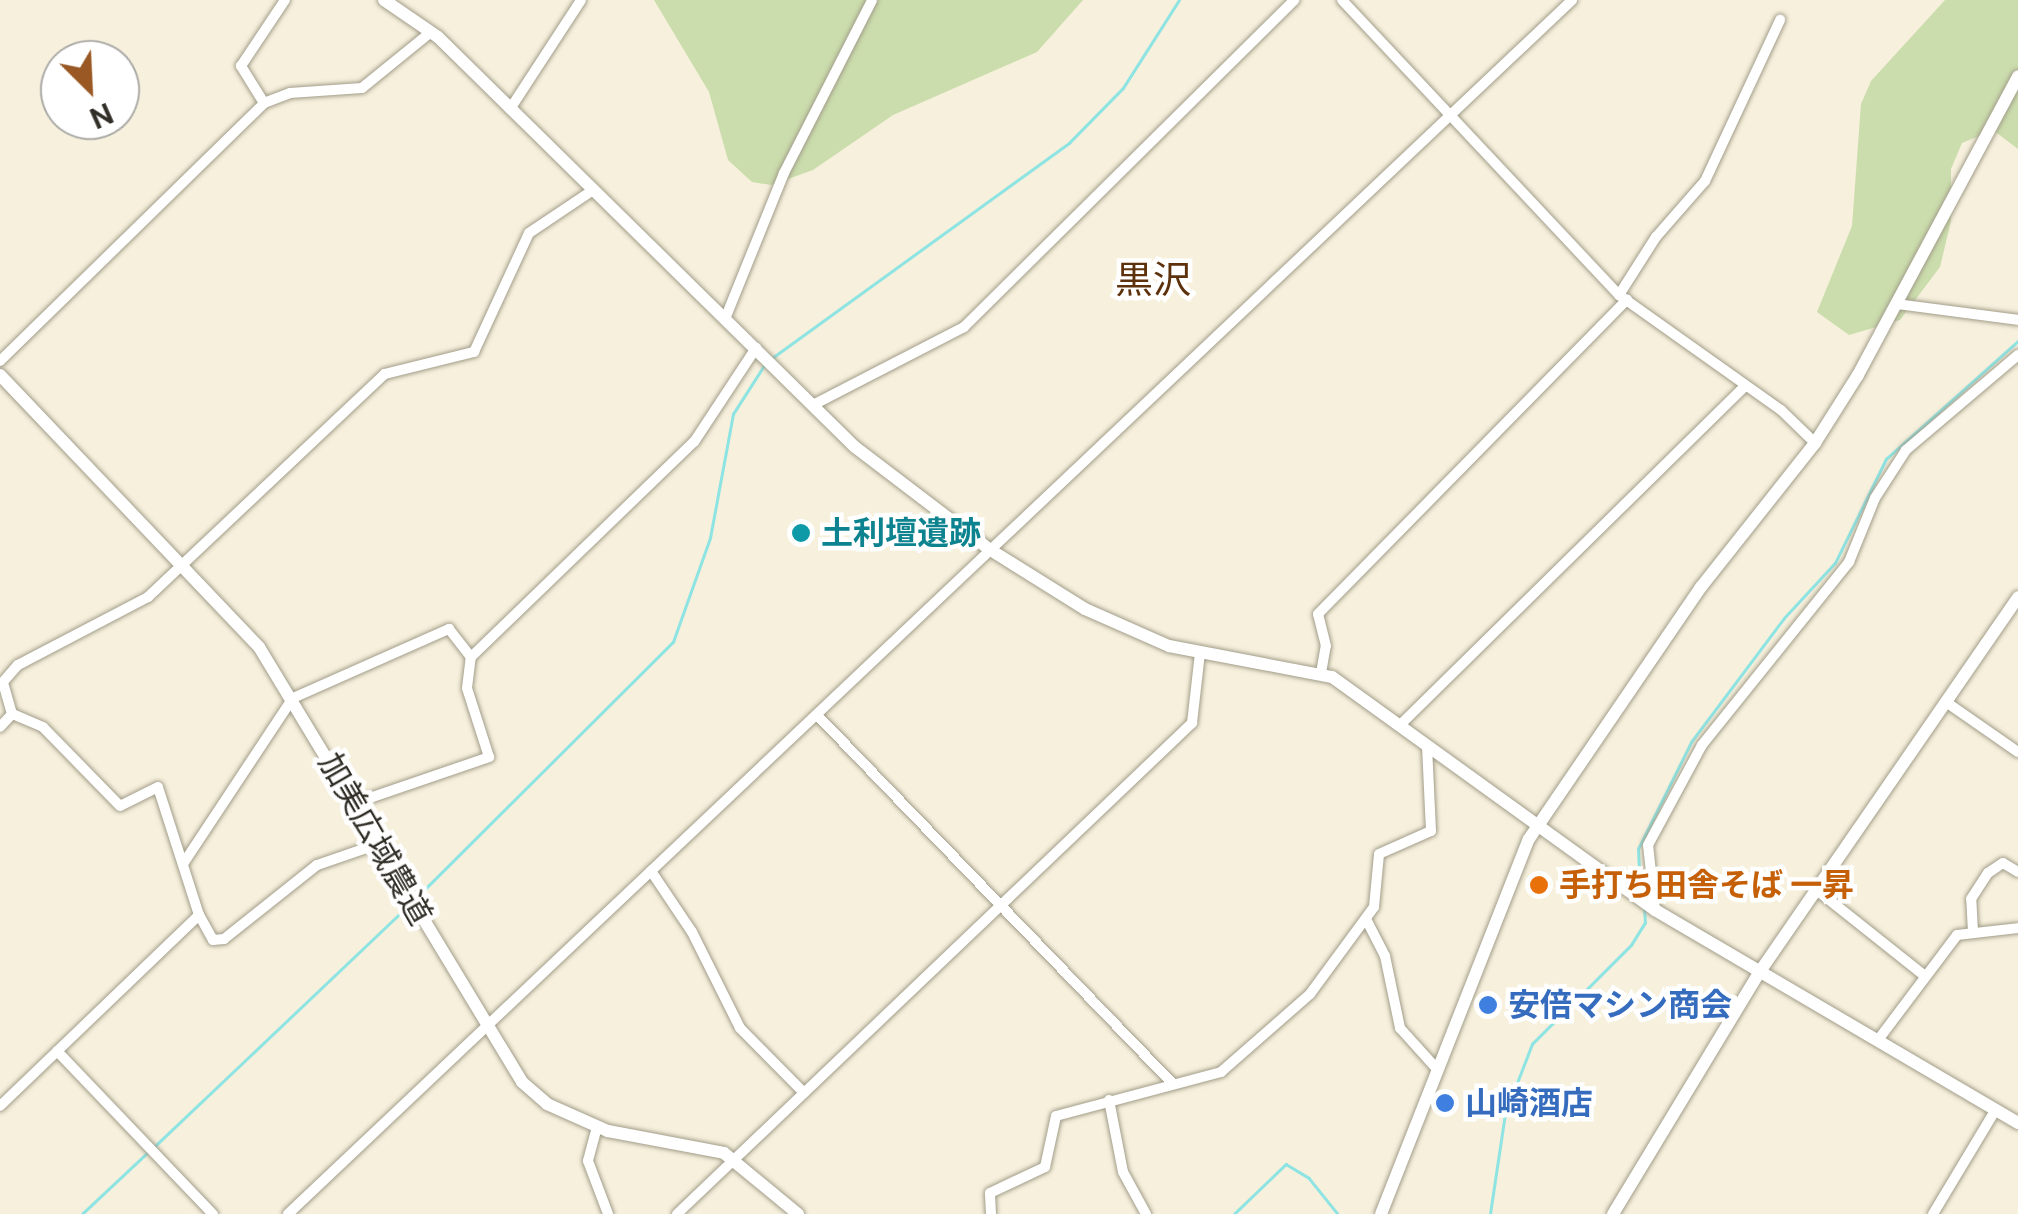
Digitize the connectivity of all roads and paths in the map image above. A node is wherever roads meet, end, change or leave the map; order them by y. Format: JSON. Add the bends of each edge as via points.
{"nodes":[{"id":1,"x":285,"y":0,"type":"edge"},
{"id":2,"x":384,"y":0,"type":"edge"},
{"id":3,"x":582,"y":0,"type":"edge"},
{"id":4,"x":872,"y":0,"type":"edge"},
{"id":5,"x":1294,"y":0,"type":"edge"},
{"id":6,"x":1342,"y":0,"type":"edge"},
{"id":7,"x":1572,"y":0,"type":"edge"},
{"id":8,"x":1780,"y":20,"type":"dead end"},
{"id":9,"x":431,"y":32,"type":"junction"},
{"id":10,"x":2018,"y":76,"type":"edge"},
{"id":11,"x":264,"y":103,"type":"junction"},
{"id":12,"x":510,"y":109,"type":"junction"},
{"id":13,"x":1450,"y":115,"type":"junction"},
{"id":14,"x":593,"y":190,"type":"junction"},
{"id":15,"x":1623,"y":298,"type":"junction"},
{"id":16,"x":1897,"y":304,"type":"junction"},
{"id":17,"x":725,"y":319,"type":"junction"},
{"id":18,"x":2018,"y":320,"type":"edge"},
{"id":19,"x":759,"y":351,"type":"junction"},
{"id":20,"x":2018,"y":354,"type":"edge"},
{"id":21,"x":0,"y":362,"type":"edge"},
{"id":22,"x":0,"y":375,"type":"edge"},
{"id":23,"x":1745,"y":386,"type":"junction"},
{"id":24,"x":813,"y":405,"type":"junction"},
{"id":25,"x":1815,"y":443,"type":"junction"},
{"id":26,"x":989,"y":549,"type":"junction"},
{"id":27,"x":181,"y":566,"type":"junction"},
{"id":28,"x":2018,"y":598,"type":"edge"},
{"id":29,"x":1200,"y":653,"type":"junction"},
{"id":30,"x":471,"y":656,"type":"junction"},
{"id":31,"x":1321,"y":672,"type":"junction"},
{"id":32,"x":293,"y":698,"type":"junction"},
{"id":33,"x":1946,"y":702,"type":"junction"},
{"id":34,"x":12,"y":714,"type":"junction"},
{"id":35,"x":816,"y":716,"type":"junction"},
{"id":36,"x":1399,"y":726,"type":"junction"},
{"id":37,"x":0,"y":728,"type":"edge"},
{"id":38,"x":1427,"y":746,"type":"junction"},
{"id":39,"x":2018,"y":752,"type":"edge"},
{"id":40,"x":354,"y":803,"type":"junction"},
{"id":41,"x":1541,"y":826,"type":"junction"},
{"id":42,"x":378,"y":844,"type":"junction"},
{"id":43,"x":183,"y":864,"type":"junction"},
{"id":44,"x":650,"y":871,"type":"junction"},
{"id":45,"x":2018,"y":872,"type":"edge"},
{"id":46,"x":1818,"y":891,"type":"junction"},
{"id":47,"x":1646,"y":904,"type":"junction"},
{"id":48,"x":1002,"y":907,"type":"junction"},
{"id":49,"x":199,"y":916,"type":"junction"},
{"id":50,"x":1366,"y":919,"type":"junction"},
{"id":51,"x":2018,"y":928,"type":"edge"},
{"id":52,"x":1973,"y":932,"type":"junction"},
{"id":53,"x":1761,"y":970,"type":"junction"},
{"id":54,"x":1924,"y":976,"type":"junction"},
{"id":55,"x":484,"y":1028,"type":"junction"},
{"id":56,"x":1878,"y":1040,"type":"junction"},
{"id":57,"x":57,"y":1050,"type":"junction"},
{"id":58,"x":1436,"y":1068,"type":"junction"},
{"id":59,"x":1173,"y":1084,"type":"junction"},
{"id":60,"x":804,"y":1092,"type":"junction"},
{"id":61,"x":1109,"y":1100,"type":"junction"},
{"id":62,"x":0,"y":1106,"type":"edge"},
{"id":63,"x":1996,"y":1109,"type":"junction"},
{"id":64,"x":2016,"y":1117,"type":"edge"},
{"id":65,"x":597,"y":1128,"type":"junction"},
{"id":66,"x":734,"y":1158,"type":"junction"},
{"id":67,"x":214,"y":1214,"type":"edge"},
{"id":68,"x":288,"y":1214,"type":"edge"},
{"id":69,"x":608,"y":1214,"type":"edge"},
{"id":70,"x":676,"y":1214,"type":"edge"},
{"id":71,"x":798,"y":1214,"type":"edge"},
{"id":72,"x":991,"y":1214,"type":"edge"},
{"id":73,"x":1146,"y":1214,"type":"edge"},
{"id":74,"x":1381,"y":1214,"type":"edge"},
{"id":75,"x":1613,"y":1214,"type":"edge"},
{"id":76,"x":1933,"y":1214,"type":"edge"}],
"edges":[{"from":1,"to":11,"type":"street","via":[[242,66]]},
{"from":2,"to":9,"type":"street"},
{"from":3,"to":12,"type":"street"},
{"from":4,"to":17,"type":"street","via":[[784,173]]},
{"from":5,"to":24,"type":"street","via":[[964,327]]},
{"from":6,"to":13,"type":"street"},
{"from":7,"to":13,"type":"street"},
{"from":8,"to":15,"type":"street","via":[[1706,181],[1656,237]]},
{"from":9,"to":11,"type":"street","via":[[362,88],[290,93]]},
{"from":9,"to":12,"type":"street"},
{"from":10,"to":16,"type":"street"},
{"from":11,"to":21,"type":"street"},
{"from":12,"to":14,"type":"street"},
{"from":13,"to":15,"type":"street"},
{"from":13,"to":26,"type":"street"},
{"from":14,"to":17,"type":"street"},
{"from":14,"to":27,"type":"street","via":[[529,233],[474,352],[385,374]]},
{"from":15,"to":23,"type":"street"},
{"from":15,"to":31,"type":"street","via":[[1318,614],[1326,646]]},
{"from":16,"to":18,"type":"street"},
{"from":16,"to":25,"type":"street"},
{"from":17,"to":19,"type":"street"},
{"from":19,"to":24,"type":"street"},
{"from":19,"to":30,"type":"street","via":[[694,442]]},
{"from":20,"to":47,"type":"street","via":[[1906,450],[1875,498],[1849,562],[1702,745],[1648,845]]},
{"from":22,"to":27,"type":"street","name":"加美広域農道"},
{"from":23,"to":25,"type":"street"},
{"from":23,"to":36,"type":"street"},
{"from":24,"to":26,"type":"street","via":[[878,468]]},
{"from":25,"to":41,"type":"street","via":[[1684,610]]},
{"from":26,"to":29,"type":"street","via":[[1084,610]]},
{"from":26,"to":35,"type":"street"},
{"from":27,"to":32,"type":"street","name":"加美広域農道","via":[[259,647]]},
{"from":27,"to":34,"type":"street","via":[[136,606],[8,672],[3,693]]},
{"from":28,"to":33,"type":"street"},
{"from":29,"to":31,"type":"street"},
{"from":29,"to":48,"type":"street","via":[[1192,723]]},
{"from":30,"to":32,"type":"street","via":[[449,629]]},
{"from":30,"to":40,"type":"street","via":[[468,688],[489,757]]},
{"from":31,"to":36,"type":"street"},
{"from":32,"to":40,"type":"street","name":"加美広域農道"},
{"from":32,"to":43,"type":"street"},
{"from":33,"to":39,"type":"street"},
{"from":33,"to":46,"type":"street"},
{"from":34,"to":37,"type":"street"},
{"from":34,"to":43,"type":"street","via":[[44,727],[120,806],[158,787]]},
{"from":35,"to":44,"type":"street"},
{"from":35,"to":48,"type":"street"},
{"from":36,"to":38,"type":"street"},
{"from":38,"to":41,"type":"street"},
{"from":38,"to":50,"type":"street","via":[[1430,831],[1379,854],[1378,896]]},
{"from":40,"to":42,"type":"street","name":"加美広域農道"},
{"from":41,"to":47,"type":"street"},
{"from":41,"to":58,"type":"street","via":[[1529,840]]},
{"from":42,"to":49,"type":"street","via":[[317,864],[224,939],[210,937]]},
{"from":42,"to":55,"type":"street","name":"加美広域農道"},
{"from":43,"to":49,"type":"street"},
{"from":44,"to":55,"type":"street"},
{"from":44,"to":60,"type":"street","via":[[698,942],[740,1028]]},
{"from":45,"to":52,"type":"street","via":[[2003,863],[1988,872],[1972,899]]},
{"from":46,"to":53,"type":"street"},
{"from":46,"to":54,"type":"street"},
{"from":47,"to":53,"type":"street"},
{"from":48,"to":59,"type":"street"},
{"from":48,"to":60,"type":"street"},
{"from":49,"to":57,"type":"street"},
{"from":50,"to":58,"type":"street","via":[[1385,956],[1400,1028]]},
{"from":50,"to":59,"type":"street","via":[[1310,994],[1228,1068]]},
{"from":51,"to":52,"type":"street"},
{"from":52,"to":54,"type":"street","via":[[1957,935]]},
{"from":53,"to":56,"type":"street"},
{"from":53,"to":75,"type":"street"},
{"from":54,"to":56,"type":"street"},
{"from":55,"to":65,"type":"street","name":"加美広域農道","via":[[522,1082],[548,1104]]},
{"from":55,"to":68,"type":"street"},
{"from":56,"to":63,"type":"street"},
{"from":57,"to":62,"type":"street"},
{"from":57,"to":67,"type":"street"},
{"from":58,"to":74,"type":"street"},
{"from":59,"to":61,"type":"street"},
{"from":60,"to":66,"type":"street"},
{"from":61,"to":72,"type":"street","via":[[1056,1116],[1045,1167],[990,1193]]},
{"from":61,"to":73,"type":"street","via":[[1123,1172]]},
{"from":63,"to":64,"type":"street"},
{"from":63,"to":76,"type":"street"},
{"from":65,"to":66,"type":"street","name":"加美広域農道","via":[[705,1145]]},
{"from":65,"to":69,"type":"street","via":[[588,1161]]},
{"from":66,"to":70,"type":"street"},
{"from":66,"to":71,"type":"street","name":"加美広域農道"}]}
